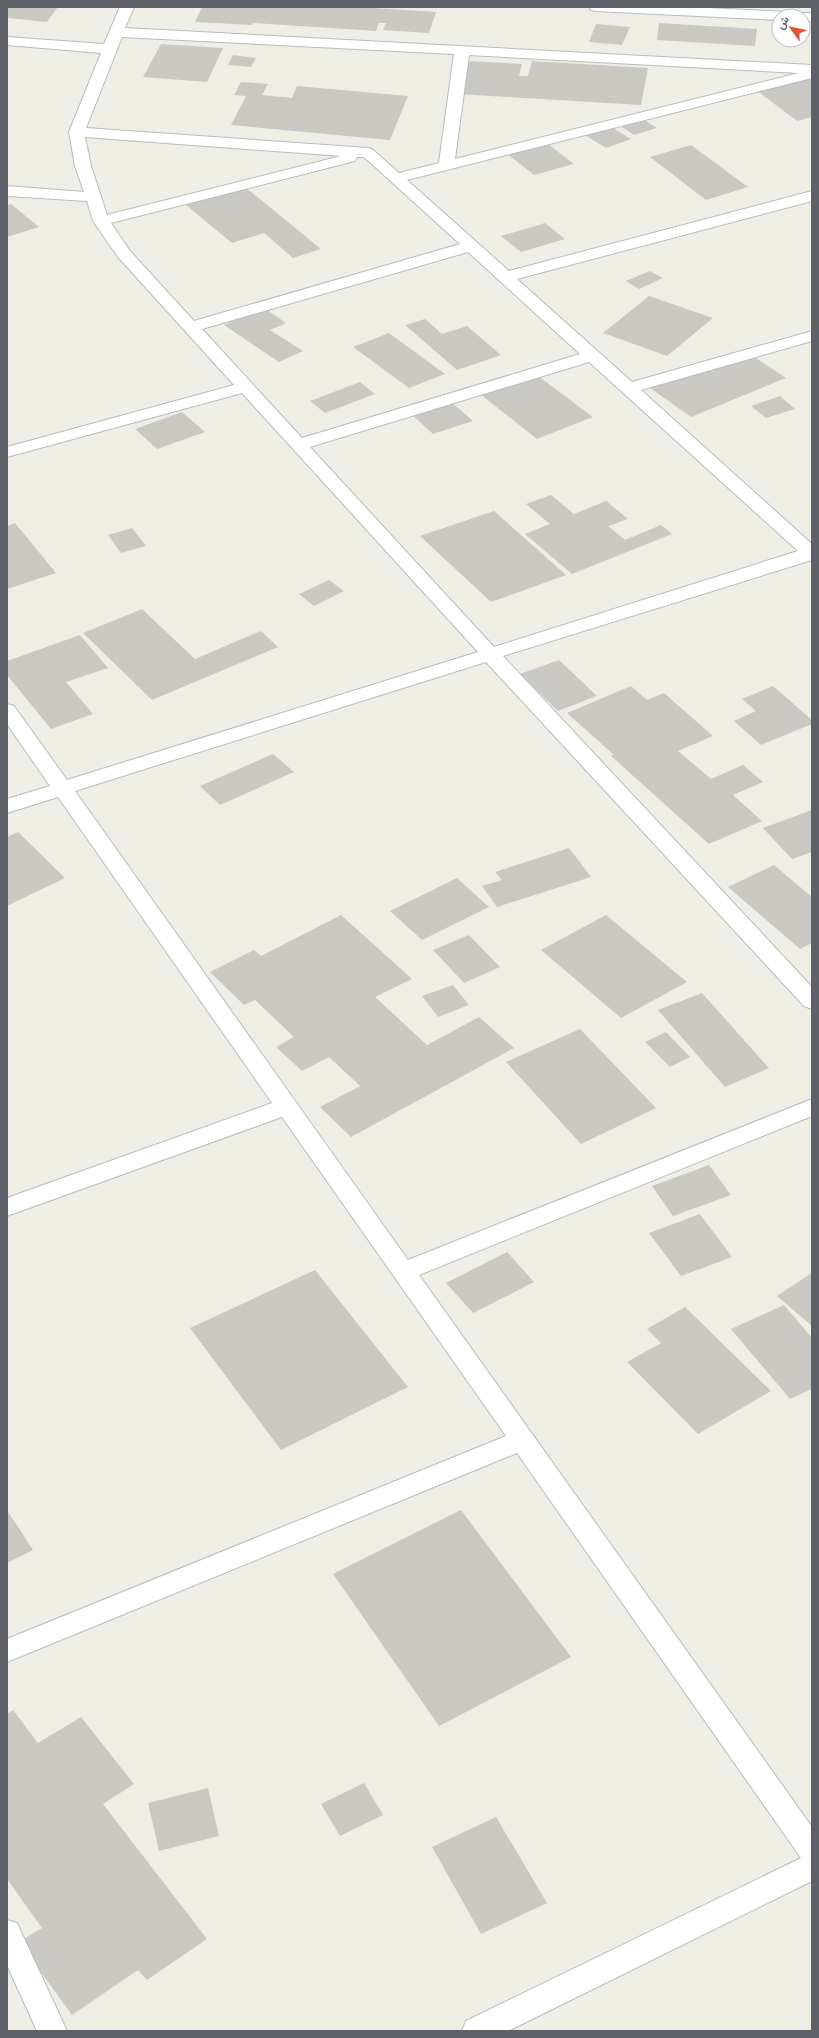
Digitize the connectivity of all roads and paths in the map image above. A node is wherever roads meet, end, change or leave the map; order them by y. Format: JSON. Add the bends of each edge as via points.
{"nodes":[{"id":1,"x":127,"y":7,"type":"edge"},
{"id":2,"x":596,"y":7,"type":"edge"},
{"id":3,"x":722,"y":10,"type":"edge"},
{"id":4,"x":771,"y":14,"type":"edge"},
{"id":5,"x":117,"y":32,"type":"junction"},
{"id":6,"x":7,"y":41,"type":"edge"},
{"id":7,"x":109,"y":49,"type":"junction"},
{"id":8,"x":462,"y":50,"type":"junction"},
{"id":9,"x":812,"y":69,"type":"edge"},
{"id":10,"x":812,"y":74,"type":"edge"},
{"id":11,"x":78,"y":132,"type":"junction"},
{"id":12,"x":368,"y":153,"type":"junction"},
{"id":13,"x":446,"y":166,"type":"junction"},
{"id":14,"x":396,"y":178,"type":"junction"},
{"id":15,"x":15,"y":191,"type":"edge"},
{"id":16,"x":7,"y":195,"type":"edge"},
{"id":17,"x":812,"y":196,"type":"edge"},
{"id":18,"x":93,"y":197,"type":"junction"},
{"id":19,"x":101,"y":220,"type":"junction"},
{"id":20,"x":471,"y":246,"type":"junction"},
{"id":21,"x":506,"y":277,"type":"junction"},
{"id":22,"x":191,"y":327,"type":"junction"},
{"id":23,"x":812,"y":336,"type":"edge"},
{"id":24,"x":593,"y":355,"type":"junction"},
{"id":25,"x":245,"y":386,"type":"junction"},
{"id":26,"x":629,"y":388,"type":"junction"},
{"id":27,"x":299,"y":445,"type":"junction"},
{"id":28,"x":7,"y":452,"type":"edge"},
{"id":29,"x":812,"y":553,"type":"edge"},
{"id":30,"x":490,"y":654,"type":"junction"},
{"id":31,"x":7,"y":710,"type":"edge"},
{"id":32,"x":63,"y":788,"type":"junction"},
{"id":33,"x":7,"y":806,"type":"edge"},
{"id":34,"x":812,"y":1001,"type":"edge"},
{"id":35,"x":287,"y":1106,"type":"junction"},
{"id":36,"x":812,"y":1107,"type":"edge"},
{"id":37,"x":7,"y":1207,"type":"edge"},
{"id":38,"x":404,"y":1272,"type":"junction"},
{"id":39,"x":522,"y":1440,"type":"junction"},
{"id":40,"x":7,"y":1651,"type":"edge"},
{"id":41,"x":812,"y":1850,"type":"edge"},
{"id":42,"x":812,"y":1867,"type":"edge"},
{"id":43,"x":7,"y":1933,"type":"edge"},
{"id":44,"x":52,"y":2031,"type":"edge"},
{"id":45,"x":477,"y":2031,"type":"edge"}],
"edges":[{"from":1,"to":5,"type":"street"},
{"from":2,"to":3,"type":"street"},
{"from":3,"to":4,"type":"street"},
{"from":5,"to":7,"type":"street"},
{"from":5,"to":8,"type":"street"},
{"from":6,"to":7,"type":"street"},
{"from":7,"to":11,"type":"street"},
{"from":8,"to":9,"type":"street"},
{"from":8,"to":13,"type":"street"},
{"from":10,"to":13,"type":"street"},
{"from":11,"to":12,"type":"street"},
{"from":11,"to":18,"type":"street","via":[[83,166]]},
{"from":12,"to":14,"type":"street"},
{"from":12,"to":19,"type":"street"},
{"from":13,"to":14,"type":"street"},
{"from":14,"to":20,"type":"street"},
{"from":15,"to":16,"type":"street"},
{"from":15,"to":18,"type":"street"},
{"from":17,"to":21,"type":"street"},
{"from":18,"to":19,"type":"street"},
{"from":19,"to":22,"type":"street","via":[[124,254]]},
{"from":20,"to":21,"type":"street"},
{"from":20,"to":22,"type":"street"},
{"from":21,"to":24,"type":"street"},
{"from":22,"to":25,"type":"street"},
{"from":23,"to":26,"type":"street"},
{"from":24,"to":26,"type":"street"},
{"from":24,"to":27,"type":"street"},
{"from":25,"to":27,"type":"street"},
{"from":25,"to":28,"type":"street"},
{"from":26,"to":29,"type":"street"},
{"from":27,"to":30,"type":"street"},
{"from":29,"to":30,"type":"street"},
{"from":30,"to":32,"type":"street"},
{"from":30,"to":34,"type":"street"},
{"from":31,"to":32,"type":"street"},
{"from":32,"to":33,"type":"street"},
{"from":32,"to":35,"type":"street"},
{"from":35,"to":37,"type":"street"},
{"from":35,"to":38,"type":"street"},
{"from":36,"to":38,"type":"street"},
{"from":38,"to":39,"type":"street"},
{"from":39,"to":40,"type":"street"},
{"from":39,"to":41,"type":"street"},
{"from":42,"to":45,"type":"street"},
{"from":43,"to":44,"type":"street"}]}
